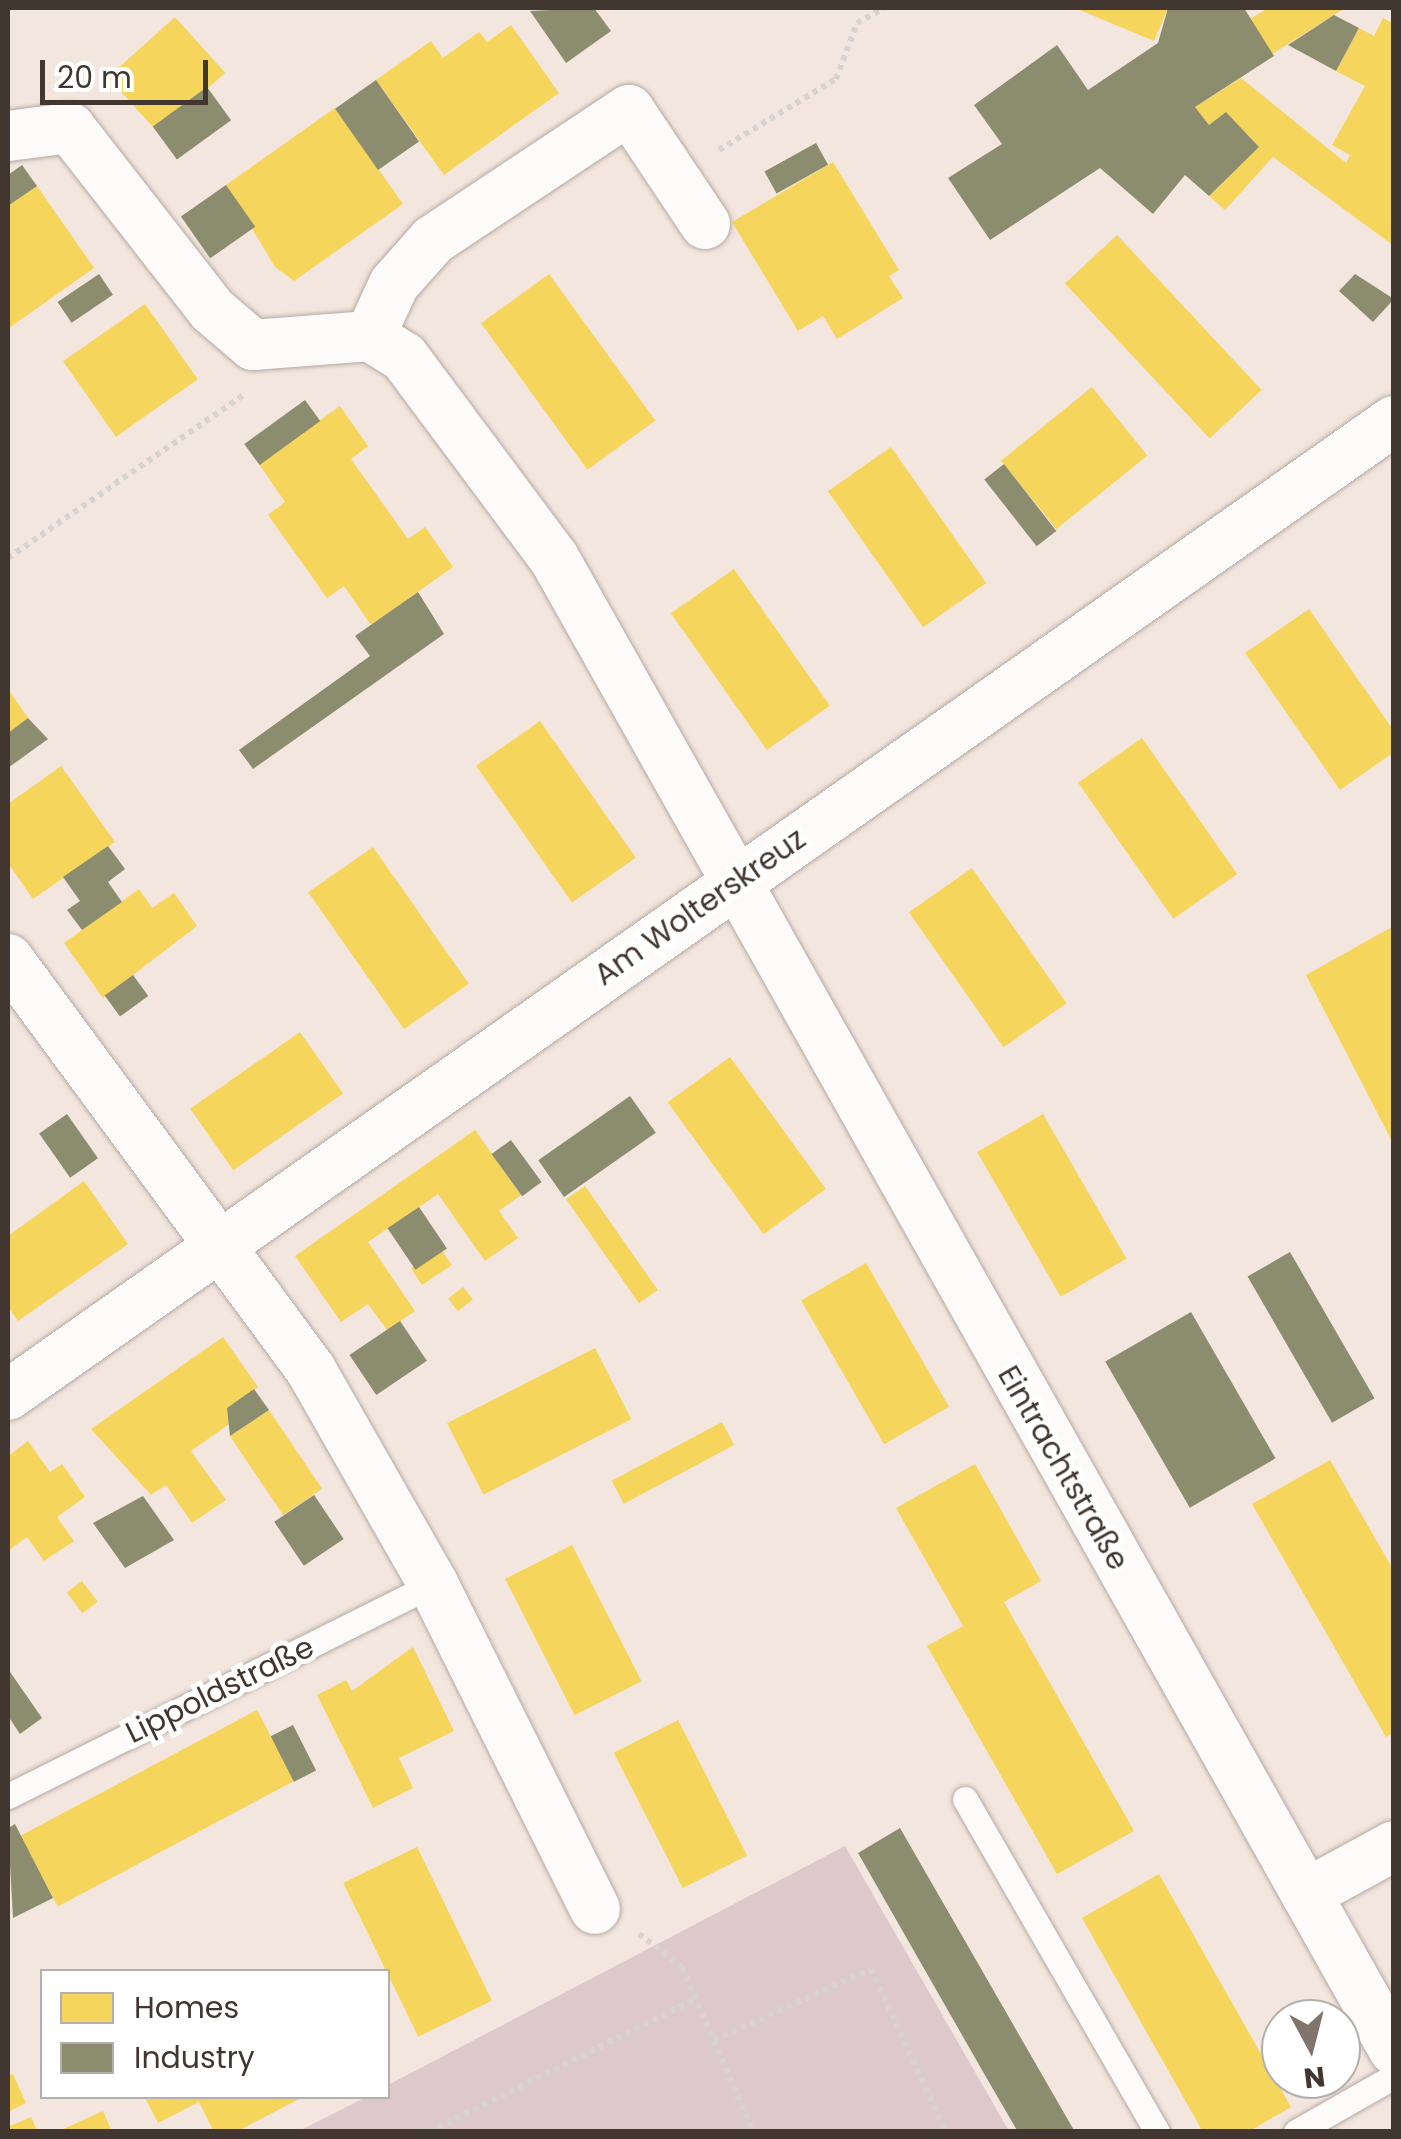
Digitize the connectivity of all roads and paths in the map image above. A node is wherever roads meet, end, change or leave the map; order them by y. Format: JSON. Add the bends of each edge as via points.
{"nodes":[{"id":1,"x":884,"y":8,"type":"edge"},
{"id":2,"x":8,"y":136,"type":"edge"},
{"id":3,"x":675,"y":176,"type":"junction"},
{"id":4,"x":705,"y":224,"type":"dead end"},
{"id":5,"x":370,"y":336,"type":"junction"},
{"id":6,"x":253,"y":345,"type":"junction"},
{"id":7,"x":1394,"y":421,"type":"edge"},
{"id":8,"x":8,"y":558,"type":"edge"},
{"id":9,"x":731,"y":887,"type":"junction"},
{"id":10,"x":8,"y":960,"type":"edge"},
{"id":11,"x":218,"y":1248,"type":"junction"},
{"id":12,"x":8,"y":1395,"type":"edge"},
{"id":13,"x":433,"y":1584,"type":"junction"},
{"id":14,"x":8,"y":1796,"type":"edge"},
{"id":15,"x":965,"y":1798,"type":"dead end"},
{"id":16,"x":1390,"y":1855,"type":"edge"},
{"id":17,"x":1306,"y":1894,"type":"junction"},
{"id":18,"x":595,"y":1909,"type":"joint"},
{"id":19,"x":696,"y":1999,"type":"junction"},
{"id":20,"x":714,"y":2040,"type":"junction"},
{"id":21,"x":1394,"y":2050,"type":"edge"},
{"id":22,"x":1394,"y":2076,"type":"edge"},
{"id":23,"x":429,"y":2132,"type":"edge"},
{"id":24,"x":753,"y":2132,"type":"edge"},
{"id":25,"x":946,"y":2132,"type":"edge"},
{"id":26,"x":1157,"y":2132,"type":"edge"},
{"id":27,"x":1296,"y":2132,"type":"edge"}],
"edges":[{"from":1,"to":3,"type":"path","via":[[857,22],[836,78]]},
{"from":2,"to":6,"type":"street","via":[[70,128],[212,310]]},
{"from":3,"to":4,"type":"street"},
{"from":3,"to":5,"type":"street","via":[[630,110],[432,240],[394,284]]},
{"from":5,"to":6,"type":"street"},
{"from":5,"to":9,"type":"street","name":"Eintrachtstraße","via":[[404,357],[554,558]]},
{"from":6,"to":8,"type":"path","via":[[242,400]]},
{"from":7,"to":9,"type":"street","name":"Am Wolterskreuz"},
{"from":9,"to":11,"type":"street","name":"Am Wolterskreuz"},
{"from":9,"to":17,"type":"street","name":"Eintrachtstraße"},
{"from":10,"to":11,"type":"street"},
{"from":11,"to":12,"type":"street","name":"Am Wolterskreuz"},
{"from":11,"to":13,"type":"street","via":[[310,1370]]},
{"from":13,"to":14,"type":"lane","name":"Lippoldstraße"},
{"from":13,"to":18,"type":"street"},
{"from":15,"to":26,"type":"lane"},
{"from":16,"to":17,"type":"street"},
{"from":17,"to":21,"type":"street","name":"Eintrachtstraße"},
{"from":18,"to":19,"type":"path","via":[[682,1967]]},
{"from":19,"to":20,"type":"path"},
{"from":19,"to":23,"type":"path"},
{"from":20,"to":24,"type":"path"},
{"from":20,"to":25,"type":"path","via":[[872,1969]]},
{"from":22,"to":27,"type":"lane"}]}
